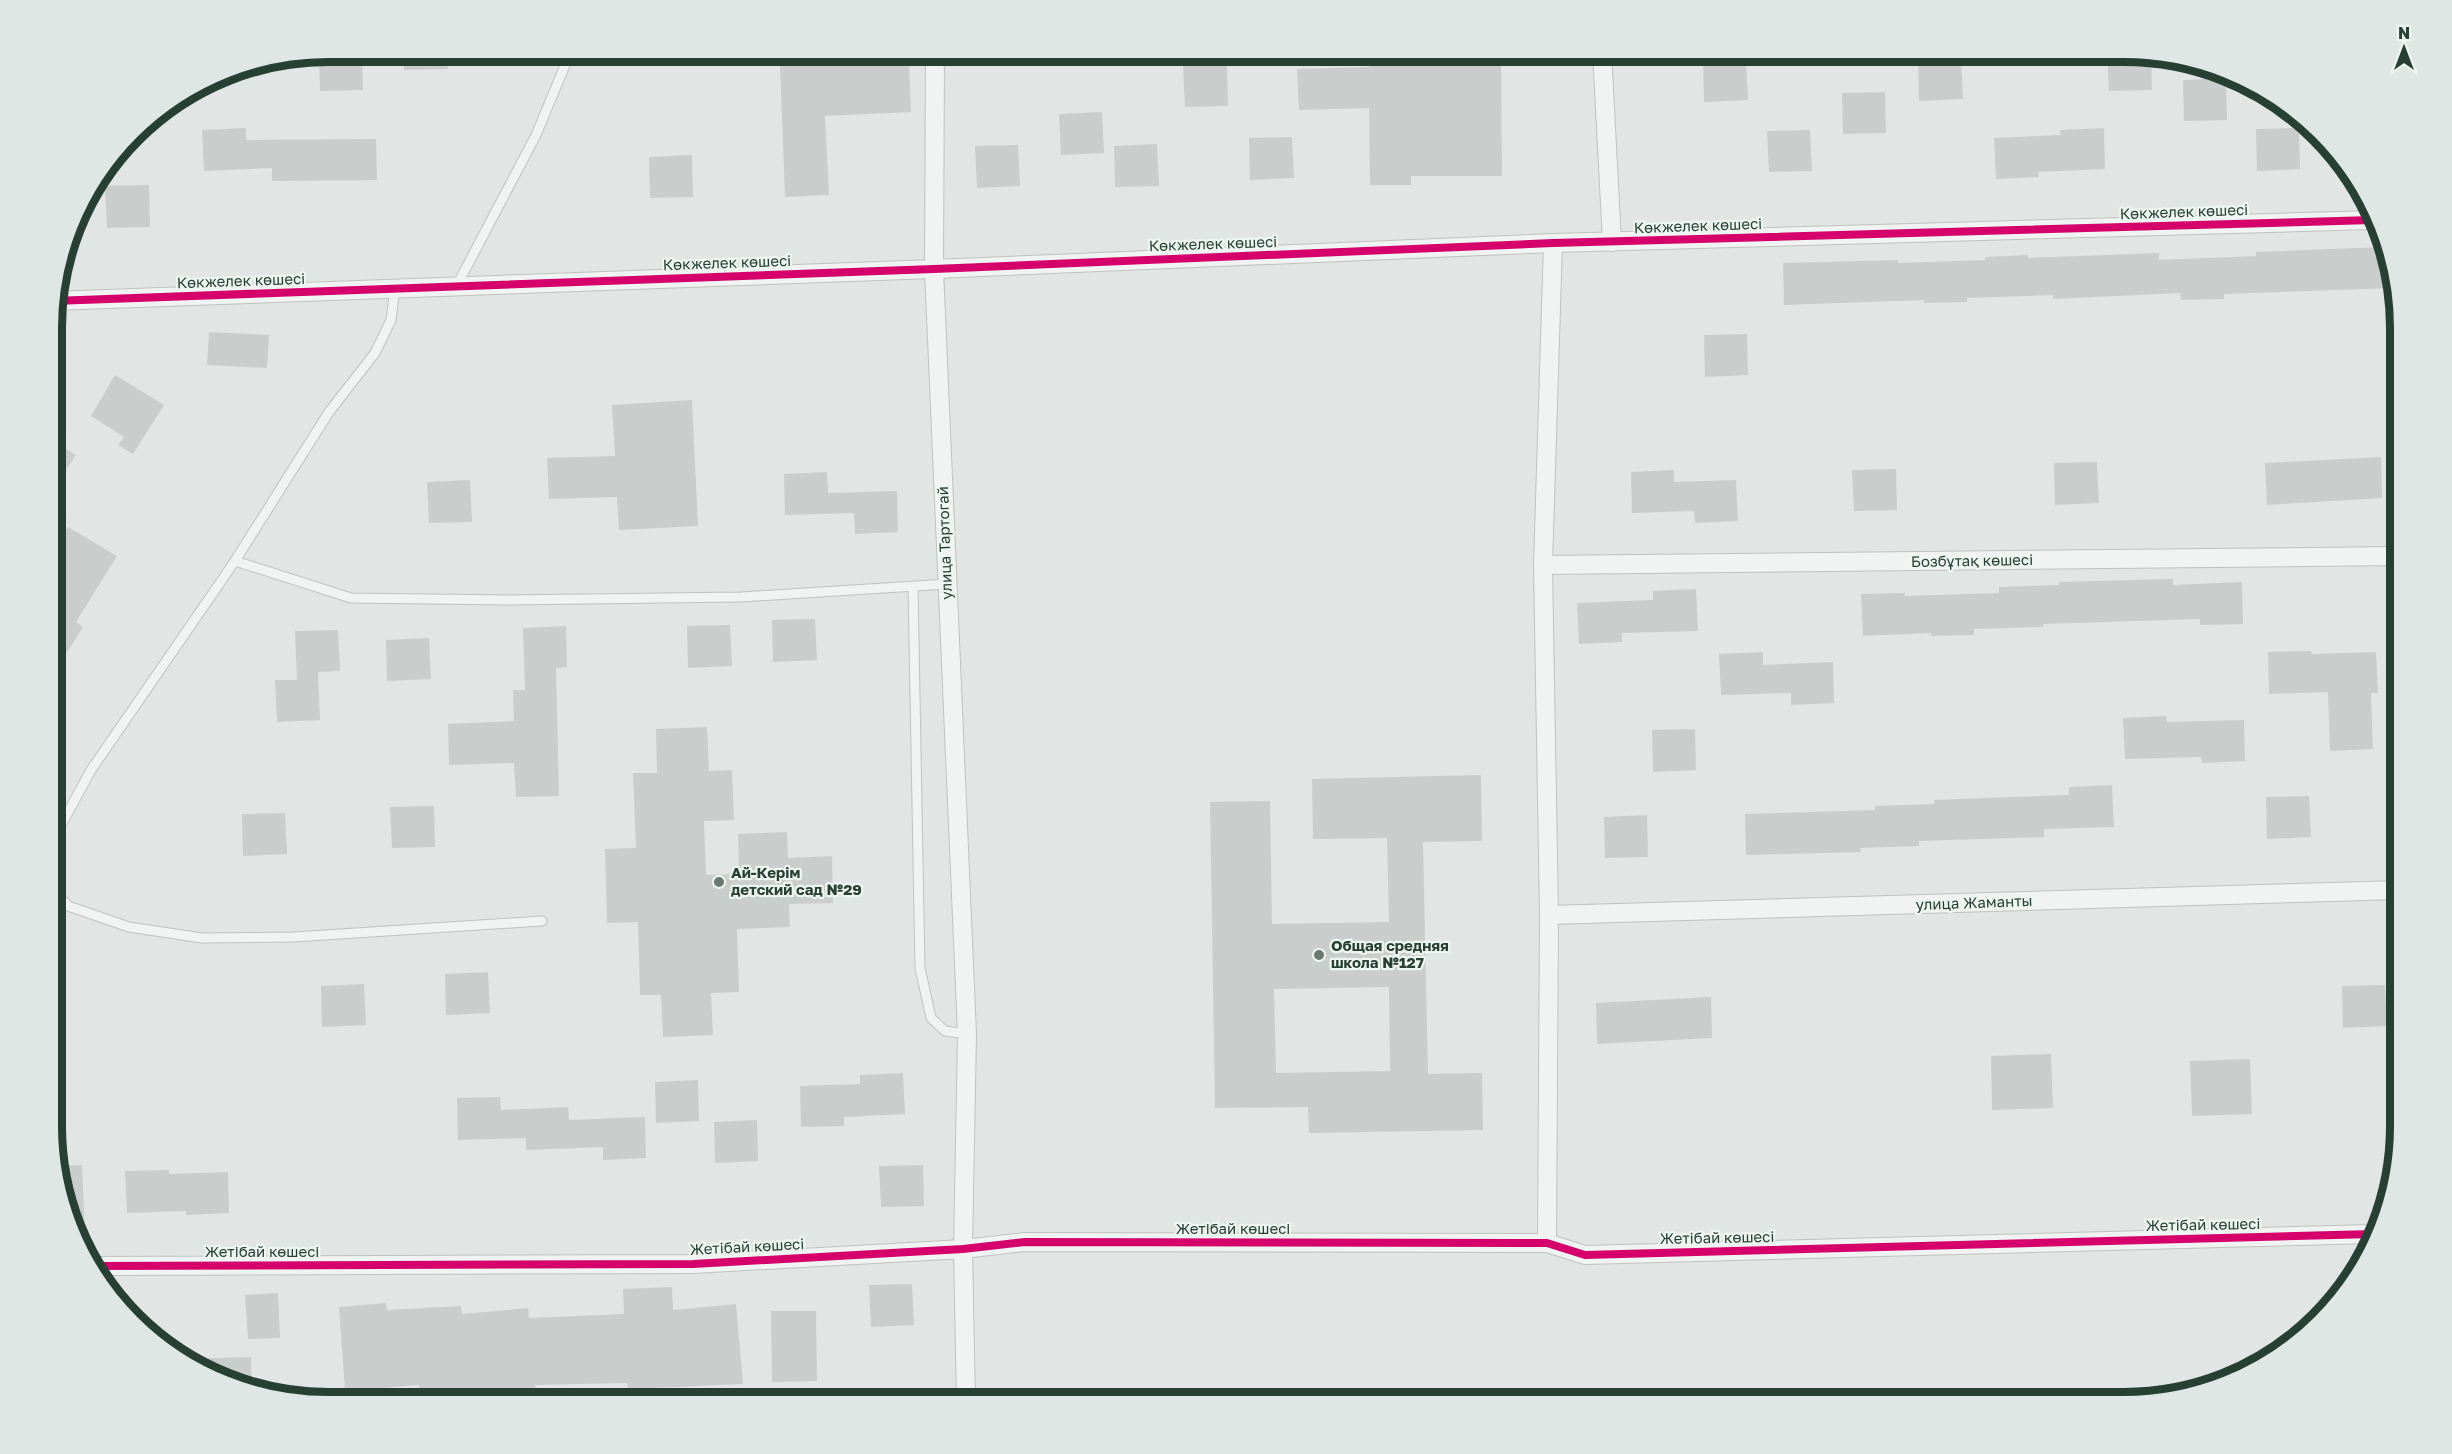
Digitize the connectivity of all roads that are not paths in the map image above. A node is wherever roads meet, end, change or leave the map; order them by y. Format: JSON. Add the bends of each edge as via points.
{"nodes":[{"id":1,"x":566,"y":62,"type":"edge"},
{"id":2,"x":935,"y":62,"type":"edge"},
{"id":3,"x":1603,"y":62,"type":"edge"},
{"id":4,"x":2367,"y":220,"type":"edge"},
{"id":5,"x":1612,"y":242,"type":"junction"},
{"id":6,"x":1553,"y":243,"type":"junction"},
{"id":7,"x":934,"y":269,"type":"junction"},
{"id":8,"x":456,"y":286,"type":"junction"},
{"id":9,"x":395,"y":289,"type":"junction"},
{"id":10,"x":63,"y":301,"type":"edge"},
{"id":11,"x":2390,"y":556,"type":"edge"},
{"id":12,"x":235,"y":561,"type":"junction"},
{"id":13,"x":1543,"y":565,"type":"junction"},
{"id":14,"x":947,"y":584,"type":"junction"},
{"id":15,"x":913,"y":587,"type":"junction"},
{"id":16,"x":62,"y":823,"type":"edge"},
{"id":17,"x":2390,"y":890,"type":"edge"},
{"id":18,"x":62,"y":899,"type":"edge"},
{"id":19,"x":1549,"y":915,"type":"junction"},
{"id":20,"x":542,"y":921,"type":"dead end"},
{"id":21,"x":967,"y":1034,"type":"junction"},
{"id":22,"x":2367,"y":1234,"type":"edge"},
{"id":23,"x":1547,"y":1243,"type":"junction"},
{"id":24,"x":963,"y":1249,"type":"junction"},
{"id":25,"x":101,"y":1266,"type":"edge"},
{"id":26,"x":966,"y":1392,"type":"edge"}],
"edges":[{"from":1,"to":8,"type":"lane","via":[[536,135]]},
{"from":2,"to":7,"type":"street","name":"улица Тартогай"},
{"from":3,"to":5,"type":"street"},
{"from":4,"to":5,"type":"street","name":"Көкжелек көшесі"},
{"from":5,"to":6,"type":"street","name":"Көкжелек көшесі"},
{"from":6,"to":7,"type":"street","name":"Көкжелек көшесі"},
{"from":6,"to":13,"type":"street"},
{"from":7,"to":8,"type":"street","name":"Көкжелек көшесі"},
{"from":7,"to":14,"type":"street","name":"улица Тартогай"},
{"from":8,"to":9,"type":"street","name":"Көкжелек көшесі"},
{"from":9,"to":10,"type":"street","name":"Көкжелек көшесі"},
{"from":9,"to":12,"type":"lane","via":[[391,320],[375,352],[329,412]]},
{"from":11,"to":13,"type":"street","name":"Бозбұтақ көшесі"},
{"from":12,"to":15,"type":"lane","via":[[351,598],[741,597]]},
{"from":12,"to":16,"type":"lane","via":[[91,770]]},
{"from":13,"to":19,"type":"street"},
{"from":14,"to":15,"type":"lane"},
{"from":14,"to":21,"type":"street","name":"улица Тартогай"},
{"from":15,"to":21,"type":"lane","via":[[920,968],[931,1018],[945,1031]]},
{"from":17,"to":19,"type":"street","name":"улица Жаманты"},
{"from":18,"to":20,"type":"lane","via":[[68,906],[129,927],[202,938],[294,937]]},
{"from":19,"to":23,"type":"street"},
{"from":21,"to":24,"type":"street","name":"улица Тартогай"},
{"from":22,"to":23,"type":"street","name":"Жетібай көшесі","via":[[1585,1255]]},
{"from":23,"to":24,"type":"street","name":"Жетібай көшесі","via":[[1025,1242]]},
{"from":24,"to":25,"type":"street","name":"Жетібай көшесі","via":[[693,1264]]},
{"from":24,"to":26,"type":"street","name":"улица Тартогай"}]}
